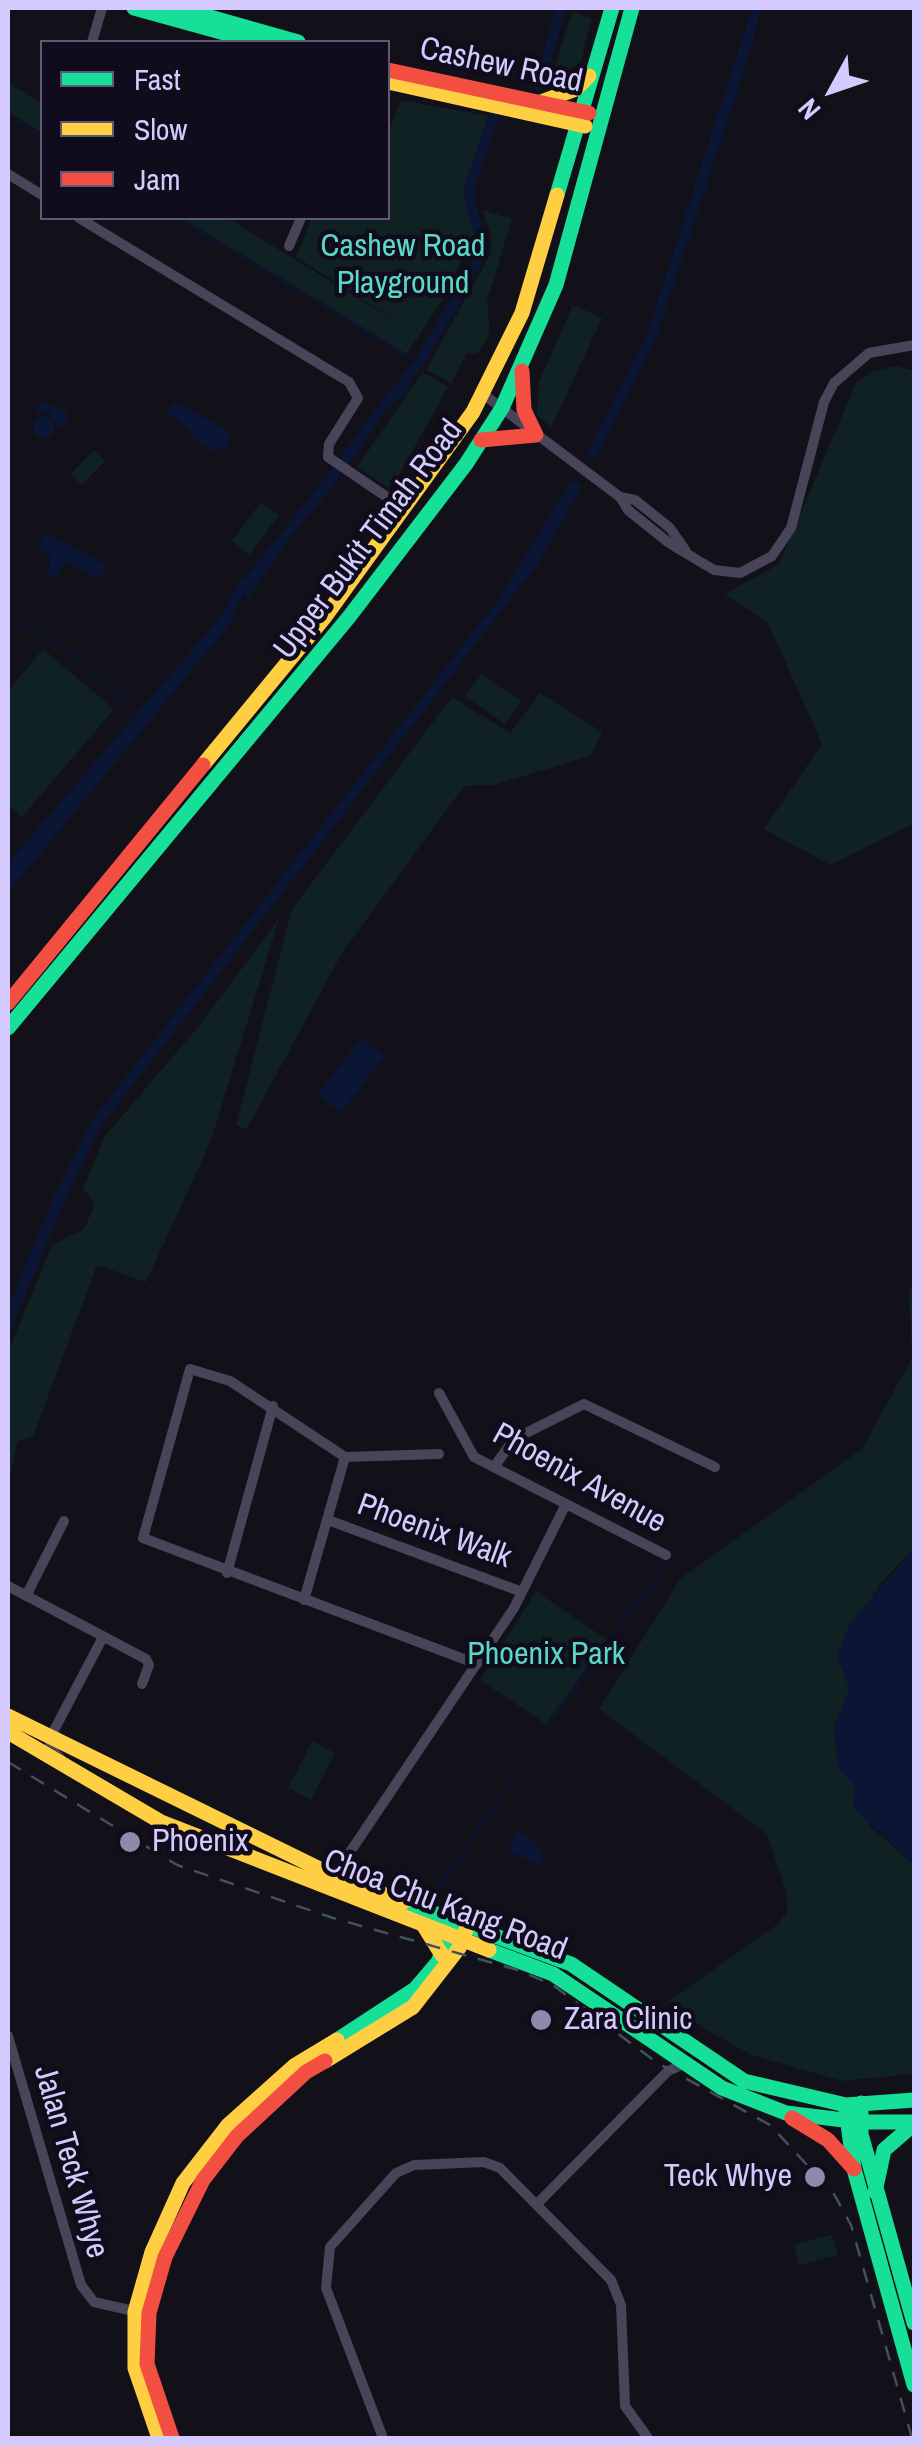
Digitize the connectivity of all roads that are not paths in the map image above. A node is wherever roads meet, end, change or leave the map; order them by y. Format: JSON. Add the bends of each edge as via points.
{"nodes":[{"id":1,"x":102,"y":8,"type":"edge"},
{"id":2,"x":134,"y":8,"type":"edge"},
{"id":3,"x":178,"y":8,"type":"edge"},
{"id":4,"x":612,"y":8,"type":"edge"},
{"id":5,"x":632,"y":8,"type":"edge"},
{"id":6,"x":93,"y":40,"type":"edge"},
{"id":7,"x":264,"y":40,"type":"edge"},
{"id":8,"x":596,"y":68,"type":"junction"},
{"id":9,"x":390,"y":71,"type":"edge"},
{"id":10,"x":390,"y":82,"type":"edge"},
{"id":11,"x":518,"y":103,"type":"junction"},
{"id":12,"x":581,"y":118,"type":"junction"},
{"id":13,"x":601,"y":123,"type":"junction"},
{"id":14,"x":8,"y":174,"type":"edge"},
{"id":15,"x":40,"y":194,"type":"edge"},
{"id":16,"x":82,"y":220,"type":"edge"},
{"id":17,"x":299,"y":220,"type":"edge"},
{"id":18,"x":289,"y":246,"type":"dead end"},
{"id":19,"x":541,"y":255,"type":"junction"},
{"id":20,"x":565,"y":256,"type":"junction"},
{"id":21,"x":914,"y":345,"type":"edge"},
{"id":22,"x":522,"y":369,"type":"junction"},
{"id":23,"x":483,"y":394,"type":"junction"},
{"id":24,"x":502,"y":408,"type":"junction"},
{"id":25,"x":536,"y":436,"type":"junction"},
{"id":26,"x":482,"y":440,"type":"junction"},
{"id":27,"x":404,"y":509,"type":"junction"},
{"id":28,"x":99,"y":894,"type":"junction"},
{"id":29,"x":8,"y":988,"type":"edge"},
{"id":30,"x":8,"y":1003,"type":"edge"},
{"id":31,"x":8,"y":1028,"type":"edge"},
{"id":32,"x":439,"y":1393,"type":"dead end"},
{"id":33,"x":273,"y":1406,"type":"junction"},
{"id":34,"x":439,"y":1454,"type":"dead end"},
{"id":35,"x":344,"y":1457,"type":"junction"},
{"id":36,"x":494,"y":1467,"type":"junction"},
{"id":37,"x":700,"y":1478,"type":"dead end"},
{"id":38,"x":566,"y":1504,"type":"junction"},
{"id":39,"x":64,"y":1520,"type":"dead end"},
{"id":40,"x":328,"y":1520,"type":"junction"},
{"id":41,"x":666,"y":1555,"type":"dead end"},
{"id":42,"x":227,"y":1572,"type":"junction"},
{"id":43,"x":8,"y":1586,"type":"edge"},
{"id":44,"x":522,"y":1592,"type":"junction"},
{"id":45,"x":26,"y":1596,"type":"junction"},
{"id":46,"x":304,"y":1600,"type":"junction"},
{"id":47,"x":103,"y":1636,"type":"junction"},
{"id":48,"x":477,"y":1664,"type":"junction"},
{"id":49,"x":142,"y":1684,"type":"dead end"},
{"id":50,"x":8,"y":1716,"type":"edge"},
{"id":51,"x":8,"y":1732,"type":"edge"},
{"id":52,"x":50,"y":1738,"type":"junction"},
{"id":53,"x":73,"y":1769,"type":"junction"},
{"id":54,"x":172,"y":1799,"type":"junction"},
{"id":55,"x":209,"y":1817,"type":"junction"},
{"id":56,"x":160,"y":1822,"type":"junction"},
{"id":57,"x":210,"y":1844,"type":"junction"},
{"id":58,"x":334,"y":1876,"type":"junction"},
{"id":59,"x":421,"y":1923,"type":"junction"},
{"id":60,"x":459,"y":1930,"type":"junction"},
{"id":61,"x":442,"y":1955,"type":"junction"},
{"id":62,"x":8,"y":2036,"type":"edge"},
{"id":63,"x":665,"y":2052,"type":"junction"},
{"id":64,"x":684,"y":2064,"type":"junction"},
{"id":65,"x":668,"y":2070,"type":"junction"},
{"id":66,"x":914,"y":2100,"type":"edge"},
{"id":67,"x":786,"y":2113,"type":"junction"},
{"id":68,"x":853,"y":2113,"type":"junction"},
{"id":69,"x":914,"y":2123,"type":"edge"},
{"id":70,"x":854,"y":2169,"type":"junction"},
{"id":71,"x":875,"y":2192,"type":"junction"},
{"id":72,"x":536,"y":2204,"type":"junction"},
{"id":73,"x":142,"y":2312,"type":"junction"},
{"id":74,"x":914,"y":2323,"type":"edge"},
{"id":75,"x":914,"y":2385,"type":"edge"},
{"id":76,"x":159,"y":2438,"type":"edge"},
{"id":77,"x":172,"y":2438,"type":"edge"},
{"id":78,"x":383,"y":2438,"type":"edge"},
{"id":79,"x":648,"y":2438,"type":"edge"}],
"edges":[{"from":1,"to":6,"type":"street"},
{"from":2,"to":7,"type":"main road"},
{"from":3,"to":7,"type":"main road"},
{"from":4,"to":8,"type":"main road","name":"Upper Bukit Timah Road"},
{"from":5,"to":13,"type":"main road","name":"Upper Bukit Timah Road"},
{"from":8,"to":11,"type":"main road","via":[[576,89]]},
{"from":8,"to":12,"type":"main road","name":"Upper Bukit Timah Road"},
{"from":9,"to":11,"type":"main road","name":"Cashew Road"},
{"from":10,"to":11,"type":"main road","name":"Cashew Road"},
{"from":11,"to":12,"type":"main road","name":"Cashew Road"},
{"from":11,"to":12,"type":"main road","name":"Cashew Road"},
{"from":12,"to":13,"type":"main road","name":"Cashew Road"},
{"from":12,"to":19,"type":"main road","name":"Upper Bukit Timah Road"},
{"from":13,"to":20,"type":"main road","name":"Upper Bukit Timah Road"},
{"from":14,"to":15,"type":"street"},
{"from":16,"to":27,"type":"street","via":[[356,388],[358,398],[326,450],[333,463]]},
{"from":17,"to":18,"type":"street"},
{"from":19,"to":20,"type":"main road","via":[[552,249]]},
{"from":19,"to":23,"type":"main road","name":"Upper Bukit Timah Road"},
{"from":20,"to":22,"type":"main road","name":"Upper Bukit Timah Road"},
{"from":21,"to":25,"type":"street","via":[[870,352],[834,383],[791,528],[772,556],[750,570],[726,573],[701,564],[635,500],[620,497]]},
{"from":22,"to":24,"type":"main road","name":"Upper Bukit Timah Road"},
{"from":22,"to":25,"type":"main road","via":[[524,410]]},
{"from":23,"to":24,"type":"street"},
{"from":23,"to":27,"type":"main road","name":"Upper Bukit Timah Road"},
{"from":24,"to":25,"type":"street"},
{"from":24,"to":26,"type":"main road","name":"Upper Bukit Timah Road"},
{"from":25,"to":26,"type":"main road"},
{"from":26,"to":31,"type":"main road","name":"Upper Bukit Timah Road","via":[[338,631]]},
{"from":27,"to":28,"type":"main road","name":"Upper Bukit Timah Road","via":[[235,731]]},
{"from":28,"to":29,"type":"main road","via":[[79,905]]},
{"from":28,"to":30,"type":"main road"},
{"from":32,"to":36,"type":"street","name":"Phoenix Avenue","via":[[474,1457]]},
{"from":33,"to":35,"type":"street"},
{"from":33,"to":42,"type":"street"},
{"from":33,"to":42,"type":"street","via":[[230,1381],[190,1369],[142,1530],[150,1544]]},
{"from":34,"to":35,"type":"street"},
{"from":35,"to":40,"type":"street","name":"Phoenix Walk"},
{"from":36,"to":37,"type":"street","via":[[517,1437],[584,1404],[711,1465]]},
{"from":36,"to":38,"type":"street","name":"Phoenix Avenue"},
{"from":38,"to":41,"type":"street","name":"Phoenix Avenue"},
{"from":38,"to":44,"type":"street"},
{"from":39,"to":45,"type":"street"},
{"from":40,"to":44,"type":"street","name":"Phoenix Walk"},
{"from":40,"to":46,"type":"street","name":"Phoenix Walk"},
{"from":42,"to":46,"type":"street"},
{"from":43,"to":45,"type":"street"},
{"from":44,"to":48,"type":"street"},
{"from":45,"to":47,"type":"street"},
{"from":46,"to":48,"type":"street"},
{"from":47,"to":49,"type":"street","via":[[146,1659]]},
{"from":47,"to":52,"type":"street"},
{"from":48,"to":58,"type":"street"},
{"from":50,"to":52,"type":"main road","name":"Choa Chu Kang Road"},
{"from":51,"to":53,"type":"main road","name":"Choa Chu Kang Road"},
{"from":52,"to":53,"type":"street","via":[[50,1748]]},
{"from":52,"to":54,"type":"main road","name":"Choa Chu Kang Road"},
{"from":53,"to":56,"type":"main road","name":"Choa Chu Kang Road"},
{"from":54,"to":55,"type":"main road","name":"Choa Chu Kang Road"},
{"from":54,"to":56,"type":"main road","via":[[182,1822]]},
{"from":55,"to":57,"type":"main road","via":[[194,1828]]},
{"from":55,"to":58,"type":"main road","name":"Choa Chu Kang Road"},
{"from":56,"to":57,"type":"main road","name":"Choa Chu Kang Road"},
{"from":57,"to":59,"type":"main road","name":"Choa Chu Kang Road"},
{"from":58,"to":60,"type":"main road","name":"Choa Chu Kang Road"},
{"from":59,"to":60,"type":"main road","name":"Choa Chu Kang Road"},
{"from":59,"to":61,"type":"main road"},
{"from":60,"to":61,"type":"main road"},
{"from":60,"to":63,"type":"main road","name":"Choa Chu Kang Road","via":[[553,1974]]},
{"from":60,"to":68,"type":"main road","name":"Choa Chu Kang Road","via":[[571,1964],[744,2081]]},
{"from":60,"to":73,"type":"main road","via":[[430,1989],[406,2012],[318,2063],[237,2136],[184,2215]]},
{"from":61,"to":73,"type":"main road","via":[[405,1998],[304,2058],[228,2125],[183,2183],[152,2252]]},
{"from":62,"to":73,"type":"street","name":"Jalan Teck Whye","via":[[80,2286],[94,2302]]},
{"from":63,"to":64,"type":"main road","name":"Choa Chu Kang Road"},
{"from":63,"to":65,"type":"street"},
{"from":64,"to":65,"type":"street"},
{"from":64,"to":67,"type":"main road","name":"Choa Chu Kang Road","via":[[722,2088]]},
{"from":65,"to":72,"type":"street"},
{"from":66,"to":68,"type":"main road"},
{"from":67,"to":68,"type":"main road","name":"Choa Chu Kang Road"},
{"from":67,"to":70,"type":"main road","via":[[828,2140]]},
{"from":68,"to":69,"type":"main road"},
{"from":68,"to":70,"type":"main road"},
{"from":68,"to":71,"type":"main road"},
{"from":69,"to":71,"type":"main road","via":[[884,2150]]},
{"from":70,"to":75,"type":"main road"},
{"from":71,"to":74,"type":"main road"},
{"from":72,"to":78,"type":"street","via":[[491,2164],[414,2165],[390,2179],[334,2238],[326,2288]]},
{"from":72,"to":79,"type":"street","via":[[619,2294],[625,2406]]},
{"from":73,"to":76,"type":"main road","via":[[134,2368]]},
{"from":73,"to":77,"type":"main road","via":[[147,2364]]}]}
